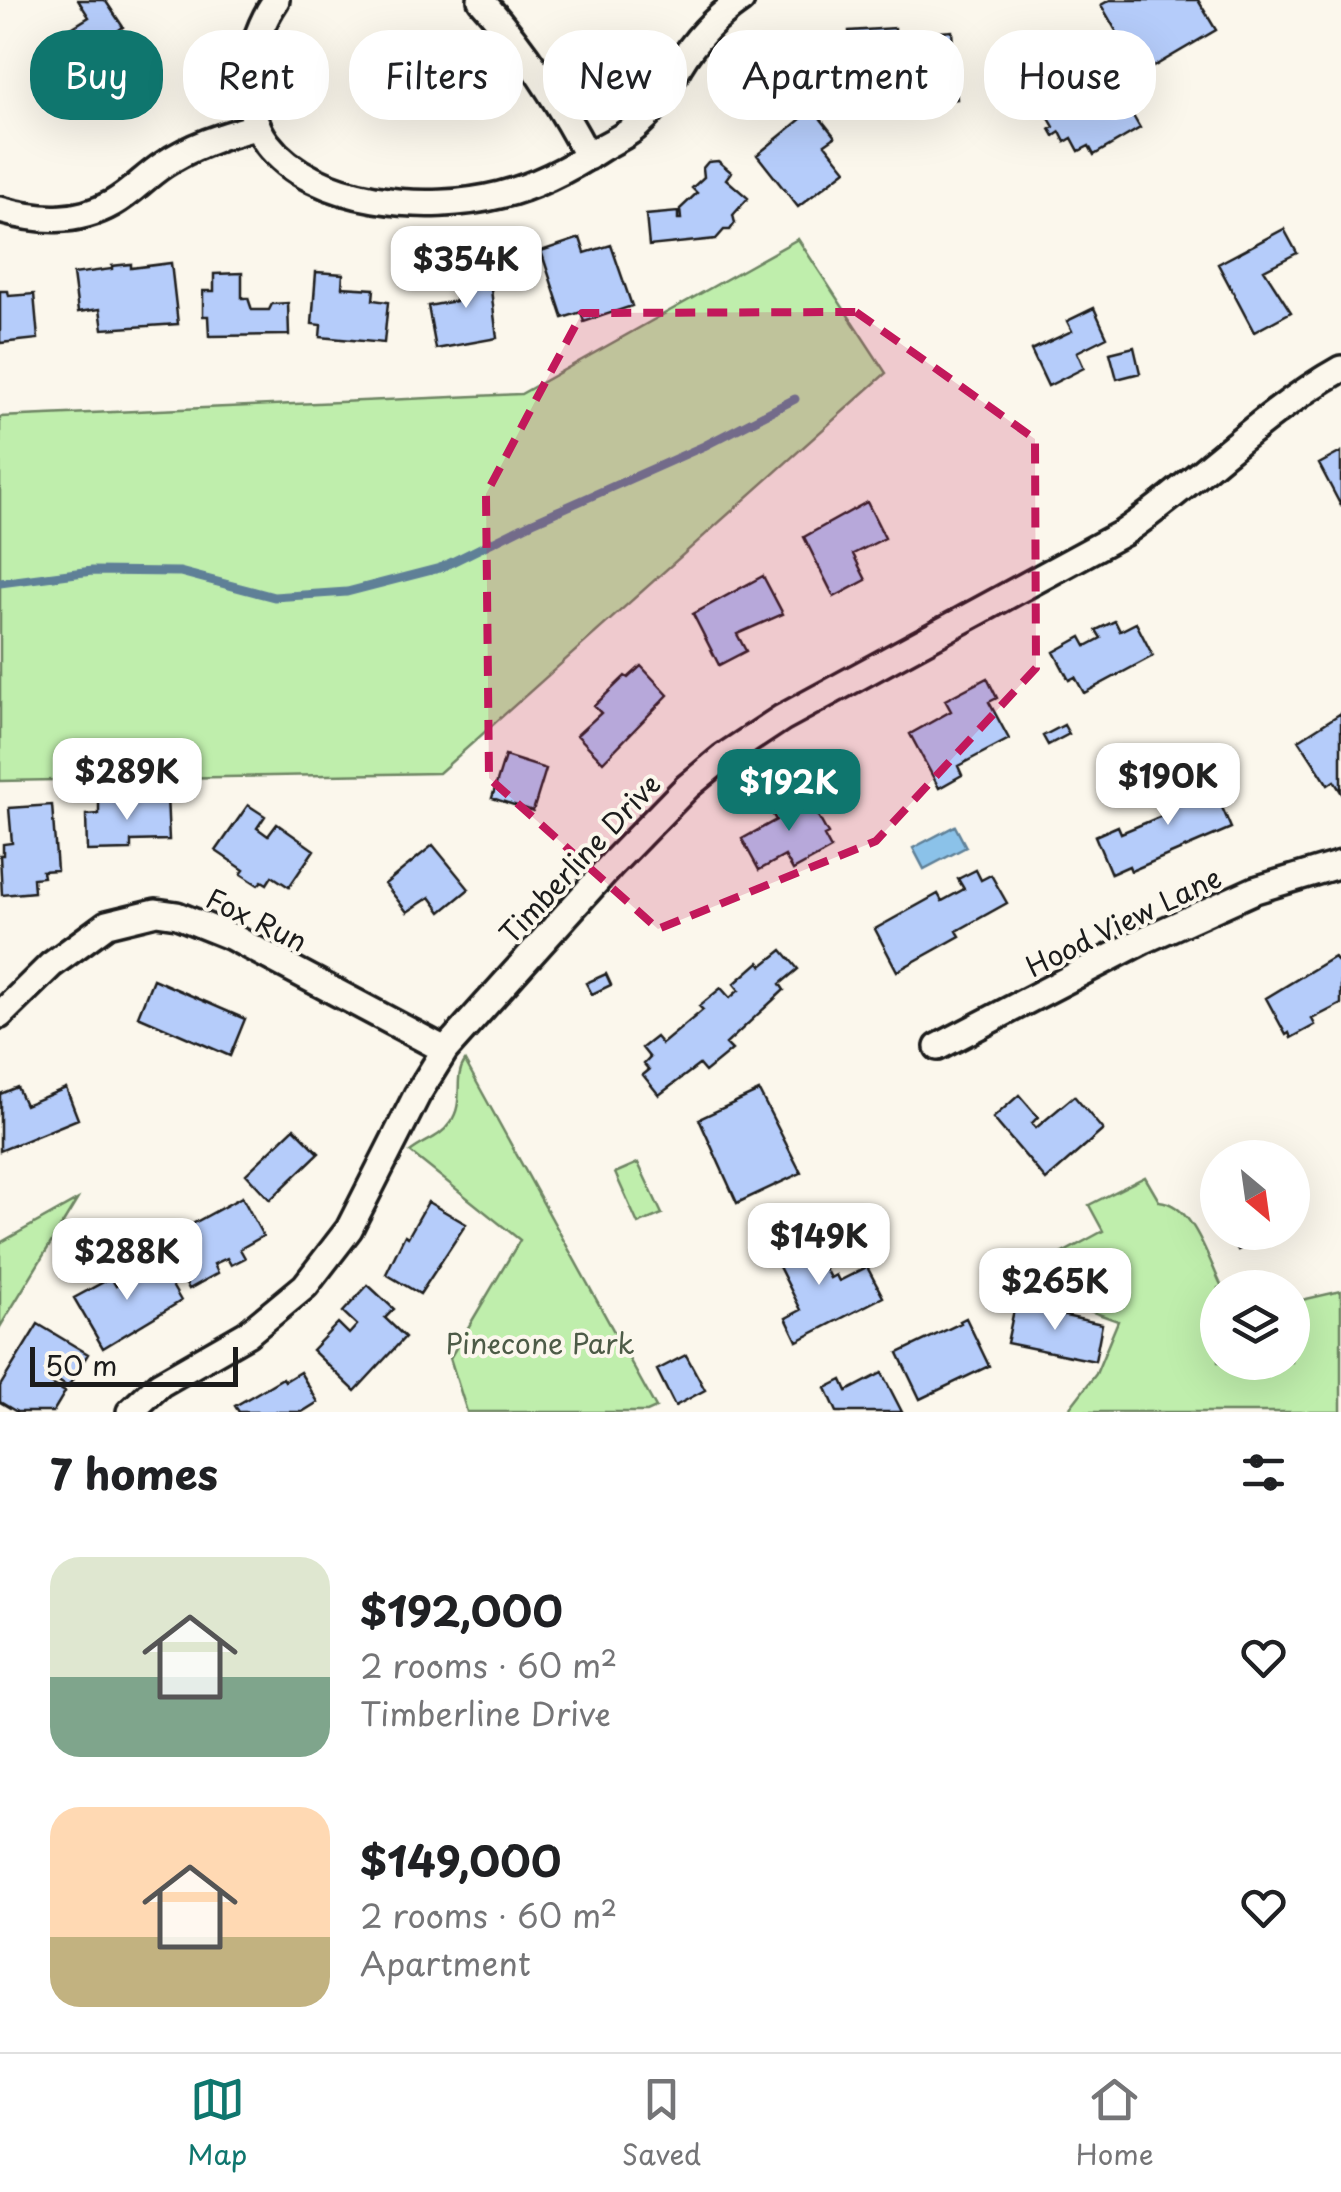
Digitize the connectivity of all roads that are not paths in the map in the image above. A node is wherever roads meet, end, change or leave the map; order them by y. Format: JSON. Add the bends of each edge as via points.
{"nodes":[{"id":1,"x":276,"y":0,"type":"edge"},
{"id":2,"x":482,"y":0,"type":"edge"},
{"id":3,"x":740,"y":0,"type":"edge"},
{"id":4,"x":256,"y":127,"type":"junction"},
{"id":5,"x":588,"y":157,"type":"junction"},
{"id":6,"x":0,"y":210,"type":"edge"},
{"id":7,"x":1341,"y":369,"type":"edge"},
{"id":8,"x":1341,"y":864,"type":"edge"},
{"id":9,"x":0,"y":1015,"type":"edge"},
{"id":10,"x":938,"y":1047,"type":"dead end"},
{"id":11,"x":445,"y":1050,"type":"junction"},
{"id":12,"x":130,"y":1412,"type":"edge"}],
"edges":[{"from":1,"to":4,"type":"street","via":[[250,64]]},
{"from":2,"to":5,"type":"street","via":[[533,65]]},
{"from":3,"to":5,"type":"street","via":[[698,38],[639,125]]},
{"from":4,"to":5,"type":"street","via":[[278,158],[298,172],[350,193],[404,202],[500,195]]},
{"from":4,"to":6,"type":"street","via":[[194,147],[93,212],[50,220]]},
{"from":7,"to":11,"type":"street","name":"Timberline Drive","via":[[1123,533],[806,704],[723,757],[635,840]]},
{"from":8,"to":10,"type":"street","name":"Hood View Lane","via":[[1255,890],[1144,940]]},
{"from":9,"to":11,"type":"street","name":"Fox Run","via":[[107,924],[156,912],[232,936]]},
{"from":11,"to":12,"type":"street","name":"Timberline Drive","via":[[349,1229],[322,1266],[267,1319],[160,1384]]}]}
